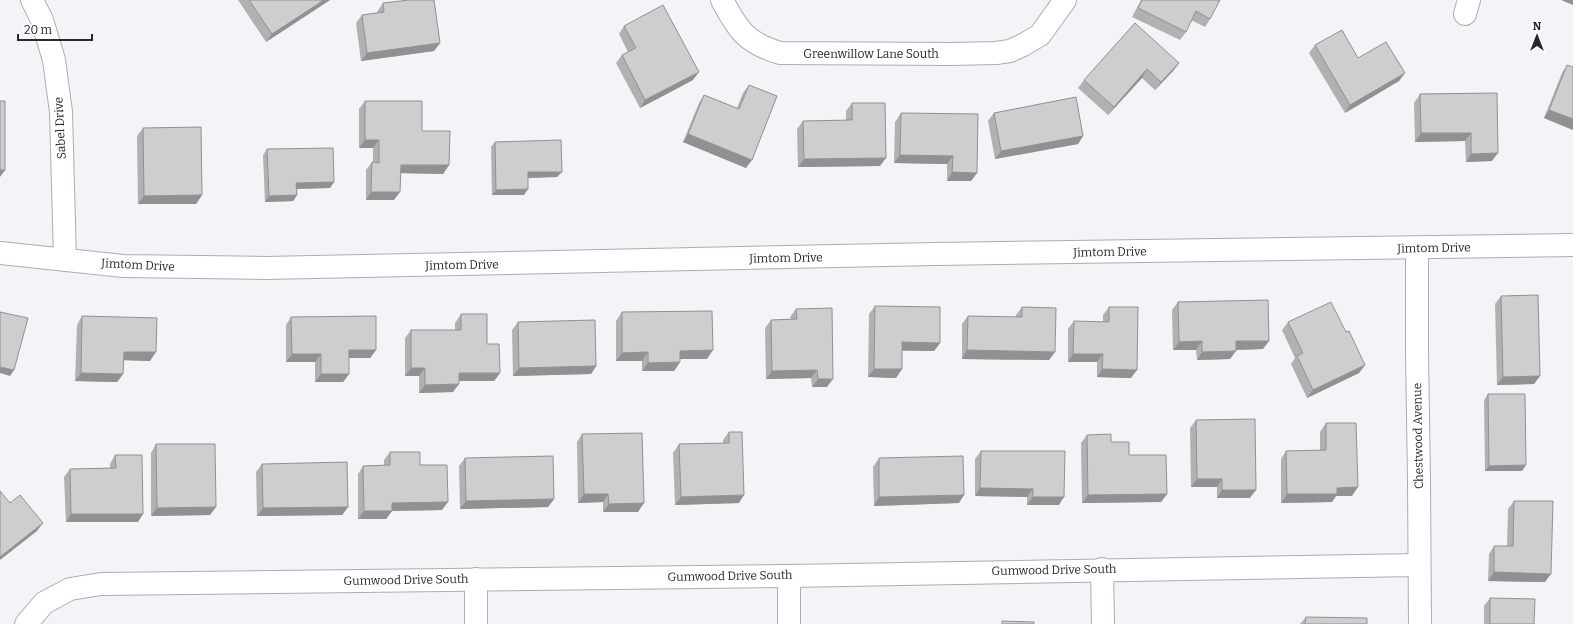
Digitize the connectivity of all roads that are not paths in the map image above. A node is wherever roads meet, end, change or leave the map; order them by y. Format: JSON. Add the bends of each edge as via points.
{"nodes":[{"id":1,"x":32,"y":0,"type":"edge"},
{"id":2,"x":1065,"y":0,"type":"edge"},
{"id":3,"x":726,"y":8,"type":"edge"},
{"id":4,"x":1573,"y":245,"type":"edge"},
{"id":5,"x":1417,"y":248,"type":"junction"},
{"id":6,"x":0,"y":253,"type":"edge"},
{"id":7,"x":65,"y":260,"type":"junction"},
{"id":8,"x":1419,"y":565,"type":"junction"},
{"id":9,"x":1102,"y":569,"type":"junction"},
{"id":10,"x":789,"y":576,"type":"junction"},
{"id":11,"x":476,"y":579,"type":"junction"},
{"id":12,"x":26,"y":624,"type":"edge"},
{"id":13,"x":476,"y":624,"type":"edge"},
{"id":14,"x":789,"y":624,"type":"edge"},
{"id":15,"x":1103,"y":624,"type":"edge"},
{"id":16,"x":1420,"y":624,"type":"edge"}],
"edges":[{"from":1,"to":7,"type":"street","name":"Sabel Drive","via":[[42,20],[54,60],[61,112]]},
{"from":2,"to":3,"type":"street","name":"Greenwillow Lane South","via":[[1040,35],[1010,51],[996,53],[780,53],[766,49],[744,35]]},
{"from":4,"to":5,"type":"street","name":"Jimtom Drive"},
{"from":5,"to":7,"type":"street","name":"Jimtom Drive","via":[[935,254],[265,268],[124,266]]},
{"from":5,"to":8,"type":"street","name":"Chestwood Avenue"},
{"from":6,"to":7,"type":"street","name":"Jimtom Drive"},
{"from":8,"to":9,"type":"street","name":"Gumwood Drive South"},
{"from":8,"to":16,"type":"street","name":"Chestwood Avenue"},
{"from":9,"to":10,"type":"street","name":"Gumwood Drive South"},
{"from":9,"to":15,"type":"street"},
{"from":10,"to":11,"type":"street","name":"Gumwood Drive South"},
{"from":10,"to":14,"type":"street"},
{"from":11,"to":12,"type":"street","name":"Gumwood Drive South","via":[[101,584],[70,589],[44,603]]},
{"from":11,"to":13,"type":"street"}]}
